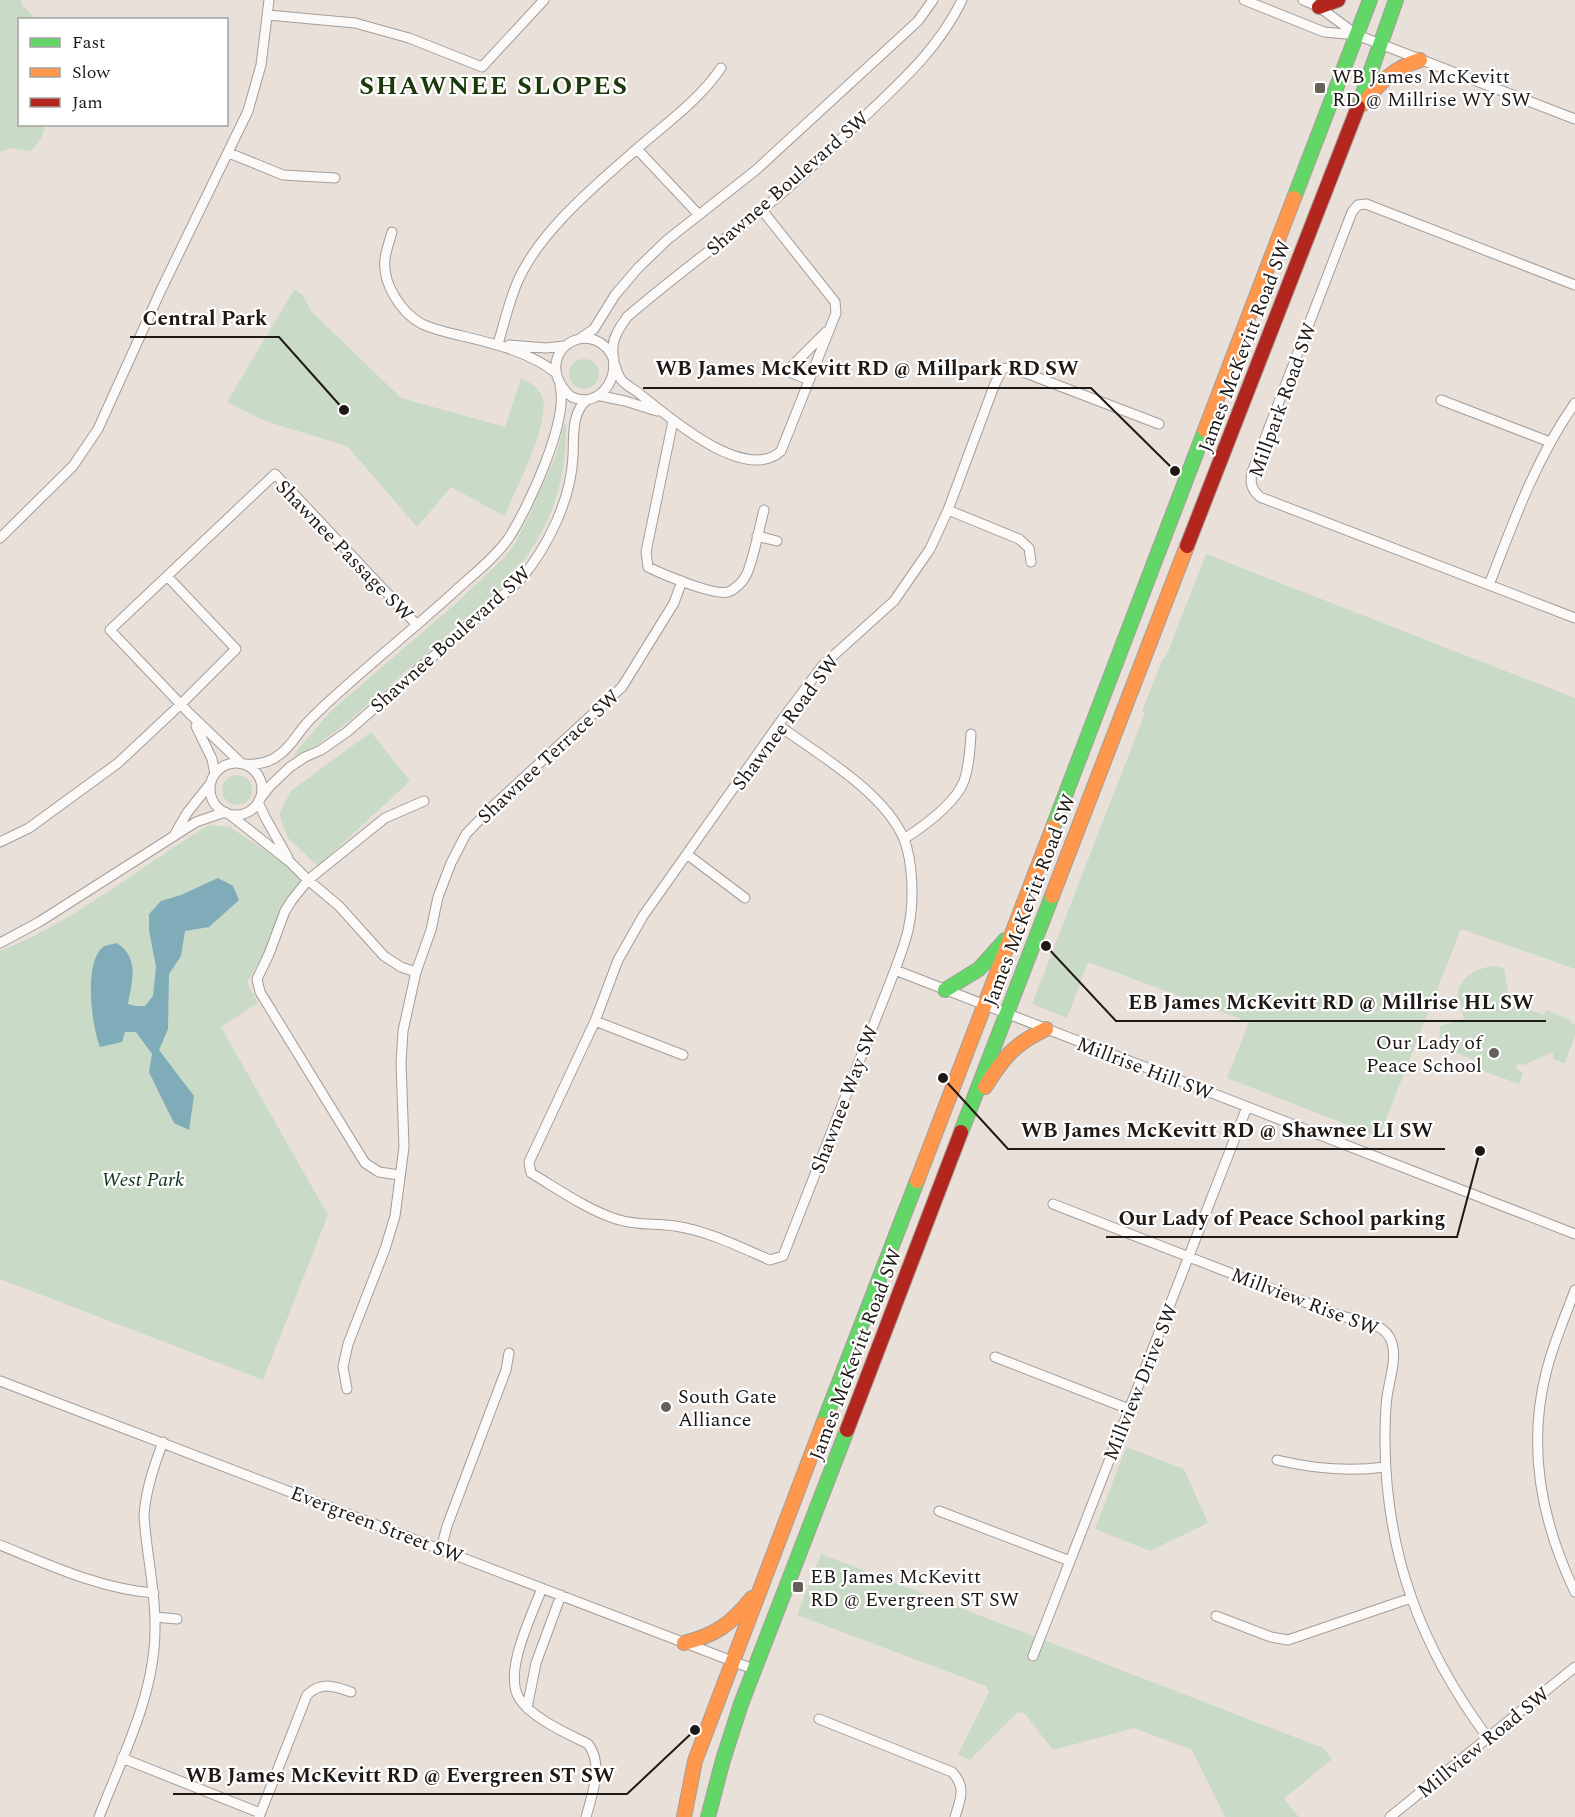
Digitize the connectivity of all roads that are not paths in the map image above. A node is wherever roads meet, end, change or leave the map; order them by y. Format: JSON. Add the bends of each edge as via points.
{"nodes":[{"id":1,"x":269,"y":0,"type":"edge"},
{"id":2,"x":544,"y":0,"type":"edge"},
{"id":3,"x":933,"y":0,"type":"edge"},
{"id":4,"x":962,"y":0,"type":"edge"},
{"id":5,"x":1244,"y":0,"type":"edge"},
{"id":6,"x":1303,"y":0,"type":"edge"},
{"id":7,"x":1338,"y":0,"type":"edge"},
{"id":8,"x":1370,"y":0,"type":"edge"},
{"id":9,"x":1396,"y":0,"type":"edge"},
{"id":10,"x":1319,"y":6,"type":"junction"},
{"id":11,"x":268,"y":15,"type":"junction"},
{"id":12,"x":1357,"y":36,"type":"junction"},
{"id":13,"x":1379,"y":44,"type":"junction"},
{"id":14,"x":1420,"y":60,"type":"junction"},
{"id":15,"x":722,"y":68,"type":"dead end"},
{"id":16,"x":1356,"y":112,"type":"junction"},
{"id":17,"x":1575,"y":119,"type":"edge"},
{"id":18,"x":637,"y":149,"type":"junction"},
{"id":19,"x":229,"y":153,"type":"junction"},
{"id":20,"x":335,"y":178,"type":"dead end"},
{"id":21,"x":762,"y":210,"type":"junction"},
{"id":22,"x":699,"y":215,"type":"junction"},
{"id":23,"x":392,"y":232,"type":"dead end"},
{"id":24,"x":1575,"y":285,"type":"edge"},
{"id":25,"x":829,"y":329,"type":"junction"},
{"id":26,"x":577,"y":339,"type":"junction"},
{"id":27,"x":498,"y":344,"type":"junction"},
{"id":28,"x":564,"y":346,"type":"junction"},
{"id":29,"x":614,"y":361,"type":"junction"},
{"id":30,"x":557,"y":376,"type":"junction"},
{"id":31,"x":809,"y":380,"type":"junction"},
{"id":32,"x":601,"y":396,"type":"junction"},
{"id":33,"x":587,"y":400,"type":"junction"},
{"id":34,"x":1441,"y":400,"type":"dead end"},
{"id":35,"x":1575,"y":403,"type":"edge"},
{"id":36,"x":662,"y":413,"type":"junction"},
{"id":37,"x":673,"y":421,"type":"junction"},
{"id":38,"x":1159,"y":424,"type":"dead end"},
{"id":39,"x":1550,"y":442,"type":"junction"},
{"id":40,"x":764,"y":510,"type":"dead end"},
{"id":41,"x":948,"y":510,"type":"junction"},
{"id":42,"x":757,"y":536,"type":"junction"},
{"id":43,"x":0,"y":538,"type":"edge"},
{"id":44,"x":777,"y":542,"type":"dead end"},
{"id":45,"x":1031,"y":562,"type":"dead end"},
{"id":46,"x":167,"y":576,"type":"junction"},
{"id":47,"x":682,"y":581,"type":"junction"},
{"id":48,"x":1489,"y":585,"type":"junction"},
{"id":49,"x":1575,"y":618,"type":"edge"},
{"id":50,"x":417,"y":625,"type":"junction"},
{"id":51,"x":181,"y":704,"type":"junction"},
{"id":52,"x":189,"y":713,"type":"junction"},
{"id":53,"x":778,"y":725,"type":"junction"},
{"id":54,"x":971,"y":734,"type":"dead end"},
{"id":55,"x":243,"y":764,"type":"junction"},
{"id":56,"x":213,"y":778,"type":"junction"},
{"id":57,"x":259,"y":801,"type":"junction"},
{"id":58,"x":424,"y":801,"type":"dead end"},
{"id":59,"x":227,"y":813,"type":"junction"},
{"id":60,"x":173,"y":837,"type":"junction"},
{"id":61,"x":904,"y":839,"type":"junction"},
{"id":62,"x":0,"y":842,"type":"edge"},
{"id":63,"x":688,"y":855,"type":"junction"},
{"id":64,"x":291,"y":862,"type":"junction"},
{"id":65,"x":308,"y":880,"type":"junction"},
{"id":66,"x":745,"y":898,"type":"dead end"},
{"id":67,"x":1012,"y":931,"type":"junction"},
{"id":68,"x":0,"y":943,"type":"edge"},
{"id":69,"x":895,"y":970,"type":"junction"},
{"id":70,"x":416,"y":972,"type":"junction"},
{"id":71,"x":945,"y":990,"type":"junction"},
{"id":72,"x":984,"y":1005,"type":"junction"},
{"id":73,"x":1006,"y":1014,"type":"junction"},
{"id":74,"x":595,"y":1021,"type":"junction"},
{"id":75,"x":1046,"y":1029,"type":"junction"},
{"id":76,"x":683,"y":1055,"type":"dead end"},
{"id":77,"x":1247,"y":1107,"type":"junction"},
{"id":78,"x":968,"y":1115,"type":"junction"},
{"id":79,"x":530,"y":1167,"type":"joint"},
{"id":80,"x":399,"y":1175,"type":"junction"},
{"id":81,"x":1053,"y":1204,"type":"dead end"},
{"id":82,"x":1575,"y":1233,"type":"edge"},
{"id":83,"x":1190,"y":1256,"type":"junction"},
{"id":84,"x":1575,"y":1290,"type":"edge"},
{"id":85,"x":509,"y":1353,"type":"dead end"},
{"id":86,"x":995,"y":1357,"type":"dead end"},
{"id":87,"x":0,"y":1381,"type":"edge"},
{"id":88,"x":347,"y":1389,"type":"dead end"},
{"id":89,"x":1129,"y":1409,"type":"junction"},
{"id":90,"x":163,"y":1442,"type":"junction"},
{"id":91,"x":1277,"y":1460,"type":"dead end"},
{"id":92,"x":1385,"y":1467,"type":"junction"},
{"id":93,"x":939,"y":1511,"type":"dead end"},
{"id":94,"x":0,"y":1545,"type":"edge"},
{"id":95,"x":441,"y":1549,"type":"junction"},
{"id":96,"x":1070,"y":1561,"type":"junction"},
{"id":97,"x":761,"y":1587,"type":"junction"},
{"id":98,"x":542,"y":1588,"type":"junction"},
{"id":99,"x":1575,"y":1592,"type":"edge"},
{"id":100,"x":154,"y":1593,"type":"junction"},
{"id":101,"x":561,"y":1595,"type":"junction"},
{"id":102,"x":1411,"y":1598,"type":"junction"},
{"id":103,"x":1216,"y":1616,"type":"dead end"},
{"id":104,"x":155,"y":1617,"type":"junction"},
{"id":105,"x":177,"y":1618,"type":"dead end"},
{"id":106,"x":684,"y":1643,"type":"junction"},
{"id":107,"x":1033,"y":1656,"type":"dead end"},
{"id":108,"x":732,"y":1662,"type":"junction"},
{"id":109,"x":1575,"y":1667,"type":"edge"},
{"id":110,"x":753,"y":1670,"type":"junction"},
{"id":111,"x":351,"y":1692,"type":"dead end"},
{"id":112,"x":527,"y":1708,"type":"junction"},
{"id":113,"x":819,"y":1719,"type":"dead end"},
{"id":114,"x":1488,"y":1738,"type":"junction"},
{"id":115,"x":122,"y":1758,"type":"junction"},
{"id":116,"x":260,"y":1815,"type":"edge"},
{"id":117,"x":99,"y":1817,"type":"edge"},
{"id":118,"x":586,"y":1817,"type":"edge"},
{"id":119,"x":684,"y":1817,"type":"edge"},
{"id":120,"x":708,"y":1817,"type":"edge"},
{"id":121,"x":955,"y":1817,"type":"edge"},
{"id":122,"x":1390,"y":1817,"type":"edge"}],
"edges":[{"from":1,"to":11,"type":"street"},
{"from":2,"to":11,"type":"street","via":[[482,67],[409,38],[355,23]]},
{"from":3,"to":22,"type":"street","name":"Shawnee Boulevard SW","via":[[918,21],[756,170]]},
{"from":4,"to":21,"type":"street","name":"Shawnee Boulevard SW","via":[[938,41],[906,78]]},
{"from":5,"to":12,"type":"street","via":[[1324,32]]},
{"from":6,"to":10,"type":"street"},
{"from":7,"to":10,"type":"main road"},
{"from":8,"to":12,"type":"main road","name":"James McKevitt Road SW"},
{"from":9,"to":13,"type":"main road","name":"James McKevitt Road SW"},
{"from":10,"to":12,"type":"street"},
{"from":11,"to":19,"type":"street","via":[[261,65]]},
{"from":12,"to":13,"type":"street"},
{"from":12,"to":67,"type":"main road","name":"James McKevitt Road SW"},
{"from":13,"to":14,"type":"street"},
{"from":13,"to":16,"type":"main road","name":"James McKevitt Road SW"},
{"from":14,"to":16,"type":"main road","via":[[1388,73]]},
{"from":14,"to":17,"type":"street"},
{"from":15,"to":18,"type":"street","via":[[694,101]]},
{"from":16,"to":73,"type":"main road","name":"James McKevitt Road SW"},
{"from":18,"to":22,"type":"street"},
{"from":18,"to":27,"type":"street","via":[[568,212],[529,261],[517,283]]},
{"from":19,"to":20,"type":"street","via":[[283,175]]},
{"from":19,"to":43,"type":"street","via":[[98,429],[73,466]]},
{"from":21,"to":25,"type":"street","via":[[835,302],[836,313]]},
{"from":21,"to":29,"type":"street","name":"Shawnee Boulevard SW","via":[[627,317],[615,336]]},
{"from":22,"to":26,"type":"street","name":"Shawnee Boulevard SW","via":[[638,267],[594,329]]},
{"from":23,"to":27,"type":"street","via":[[385,259],[386,273],[391,289],[410,316],[439,330]]},
{"from":24,"to":48,"type":"street","name":"Millpark Road SW","via":[[1371,206],[1358,206],[1352,212],[1252,472],[1252,488],[1260,496]]},
{"from":25,"to":31,"type":"street"},
{"from":25,"to":31,"type":"street","via":[[787,371]]},
{"from":26,"to":28,"type":"street"},
{"from":26,"to":29,"type":"street","via":[[596,340]]},
{"from":27,"to":28,"type":"street"},
{"from":27,"to":30,"type":"street","via":[[544,363]]},
{"from":28,"to":30,"type":"street","via":[[557,359]]},
{"from":29,"to":32,"type":"street","via":[[611,380]]},
{"from":29,"to":36,"type":"street","via":[[620,380]]},
{"from":30,"to":33,"type":"street","via":[[567,393]]},
{"from":30,"to":50,"type":"street","name":"Shawnee Boulevard SW","via":[[562,393],[559,425],[520,519],[492,557]]},
{"from":31,"to":37,"type":"street","via":[[781,451],[775,457],[752,460],[732,455]]},
{"from":32,"to":33,"type":"street"},
{"from":32,"to":36,"type":"street"},
{"from":33,"to":57,"type":"street","name":"Shawnee Boulevard SW","via":[[575,424],[573,459],[559,514],[543,548],[521,579],[347,732],[290,767]]},
{"from":34,"to":39,"type":"street"},
{"from":35,"to":39,"type":"street"},
{"from":36,"to":37,"type":"street"},
{"from":37,"to":47,"type":"street","via":[[646,552],[648,567]]},
{"from":38,"to":41,"type":"street","name":"Shawnee Road SW","via":[[1006,367],[994,386]]},
{"from":39,"to":48,"type":"street"},
{"from":40,"to":42,"type":"street"},
{"from":41,"to":45,"type":"street","via":[[1019,538],[1029,548]]},
{"from":41,"to":53,"type":"street","name":"Shawnee Road SW","via":[[930,549],[894,600],[823,665]]},
{"from":42,"to":44,"type":"street"},
{"from":42,"to":47,"type":"street","via":[[747,576],[727,592]]},
{"from":46,"to":50,"type":"street","name":"Shawnee Passage SW","via":[[274,474]]},
{"from":46,"to":51,"type":"street","via":[[236,649]]},
{"from":46,"to":51,"type":"street","name":"Shawnee Passage SW","via":[[110,630]]},
{"from":47,"to":70,"type":"street","name":"Shawnee Terrace SW","via":[[674,603],[622,687],[466,834],[438,897]]},
{"from":48,"to":49,"type":"street","name":"Millpark Road SW"},
{"from":50,"to":55,"type":"street","name":"Shawnee Boulevard SW","via":[[306,723],[279,756],[264,763]]},
{"from":51,"to":52,"type":"street","name":"Shawnee Passage SW"},
{"from":51,"to":62,"type":"street","via":[[118,763],[29,828]]},
{"from":52,"to":55,"type":"street"},
{"from":52,"to":56,"type":"street","via":[[212,759]]},
{"from":53,"to":61,"type":"street","name":"Shawnee Way SW","via":[[862,786],[884,807]]},
{"from":53,"to":63,"type":"street","name":"Shawnee Road SW"},
{"from":54,"to":61,"type":"street","via":[[963,783],[934,819]]},
{"from":55,"to":56,"type":"street","via":[[226,764]]},
{"from":55,"to":57,"type":"street","via":[[260,779]]},
{"from":56,"to":59,"type":"street","via":[[212,800]]},
{"from":56,"to":60,"type":"street"},
{"from":57,"to":59,"type":"street","via":[[242,814]]},
{"from":57,"to":64,"type":"street"},
{"from":58,"to":65,"type":"street","via":[[385,818]]},
{"from":59,"to":60,"type":"street","via":[[196,822]]},
{"from":59,"to":64,"type":"street"},
{"from":60,"to":68,"type":"street"},
{"from":61,"to":69,"type":"street","name":"Shawnee Way SW","via":[[913,885],[909,926]]},
{"from":63,"to":66,"type":"street"},
{"from":63,"to":74,"type":"street","name":"Shawnee Road SW","via":[[645,914],[618,960]]},
{"from":64,"to":65,"type":"street"},
{"from":65,"to":70,"type":"street","via":[[339,906],[384,956]]},
{"from":65,"to":80,"type":"street","via":[[285,911],[257,976],[260,993],[364,1163],[379,1172]]},
{"from":67,"to":71,"type":"main road","via":[[980,969]]},
{"from":67,"to":72,"type":"main road","name":"James McKevitt Road SW"},
{"from":69,"to":71,"type":"street","name":"Millrise Hill SW"},
{"from":69,"to":79,"type":"street","name":"Shawnee Way SW","via":[[783,1256],[770,1260],[675,1226],[636,1225],[614,1218],[531,1173]]},
{"from":70,"to":80,"type":"street","name":"Shawnee Terrace SW","via":[[403,1031],[404,1147]]},
{"from":71,"to":72,"type":"street","name":"Millrise Hill SW"},
{"from":72,"to":73,"type":"street","name":"Millrise Hill SW"},
{"from":72,"to":97,"type":"main road","name":"James McKevitt Road SW"},
{"from":73,"to":75,"type":"street","name":"Millrise Hill SW"},
{"from":73,"to":78,"type":"main road","name":"James McKevitt Road SW"},
{"from":74,"to":76,"type":"street"},
{"from":74,"to":79,"type":"street","name":"Shawnee Road SW"},
{"from":75,"to":77,"type":"street","name":"Millrise Hill SW"},
{"from":75,"to":78,"type":"main road","via":[[1017,1043]]},
{"from":77,"to":82,"type":"street","name":"Millrise Hill SW"},
{"from":77,"to":83,"type":"street","name":"Millview Drive SW"},
{"from":78,"to":110,"type":"main road","name":"James McKevitt Road SW"},
{"from":80,"to":88,"type":"street","name":"Shawnee Terrace SW","via":[[395,1216],[344,1360]]},
{"from":81,"to":83,"type":"street"},
{"from":83,"to":89,"type":"street","name":"Millview Drive SW"},
{"from":83,"to":92,"type":"street","name":"Millview Rise SW","via":[[1349,1319],[1376,1325],[1388,1334],[1394,1352],[1386,1400]]},
{"from":84,"to":99,"type":"street","via":[[1545,1374],[1538,1457],[1550,1530]]},
{"from":85,"to":95,"type":"street"},
{"from":86,"to":89,"type":"street"},
{"from":87,"to":90,"type":"street","name":"Evergreen Street SW"},
{"from":89,"to":96,"type":"street","name":"Millview Drive SW"},
{"from":90,"to":95,"type":"street","name":"Evergreen Street SW"},
{"from":90,"to":100,"type":"street","via":[[145,1498]]},
{"from":91,"to":92,"type":"street","via":[[1326,1470]]},
{"from":92,"to":102,"type":"street","name":"Millview Rise SW","via":[[1394,1537]]},
{"from":93,"to":96,"type":"street"},
{"from":94,"to":100,"type":"street","via":[[94,1582]]},
{"from":95,"to":98,"type":"street","name":"Evergreen Street SW"},
{"from":96,"to":107,"type":"street","name":"Millview Drive SW"},
{"from":97,"to":106,"type":"main road","via":[[723,1629]]},
{"from":97,"to":108,"type":"main road","name":"James McKevitt Road SW"},
{"from":98,"to":101,"type":"street","name":"Evergreen Street SW"},
{"from":98,"to":112,"type":"street","via":[[514,1672],[516,1691]]},
{"from":100,"to":104,"type":"street"},
{"from":101,"to":106,"type":"street","name":"Evergreen Street SW"},
{"from":101,"to":112,"type":"street","via":[[536,1663]]},
{"from":102,"to":103,"type":"street","via":[[1288,1640]]},
{"from":102,"to":114,"type":"street","name":"Millview Rise SW","via":[[1444,1672]]},
{"from":104,"to":105,"type":"street"},
{"from":104,"to":115,"type":"street","via":[[150,1677]]},
{"from":106,"to":108,"type":"street","name":"Evergreen Street SW"},
{"from":108,"to":110,"type":"street","name":"Evergreen Street SW"},
{"from":108,"to":119,"type":"main road","name":"James McKevitt Road SW","via":[[695,1761]]},
{"from":109,"to":114,"type":"street","name":"Millview Road SW"},
{"from":110,"to":120,"type":"main road","name":"James McKevitt Road SW","via":[[719,1769]]},
{"from":111,"to":116,"type":"street","via":[[327,1684],[307,1695]]},
{"from":112,"to":118,"type":"street","via":[[588,1744],[596,1757]]},
{"from":113,"to":121,"type":"street","via":[[950,1770],[960,1782],[961,1797]]},
{"from":114,"to":122,"type":"street","name":"Millview Road SW"},
{"from":115,"to":116,"type":"street"},
{"from":115,"to":117,"type":"street"}]}
